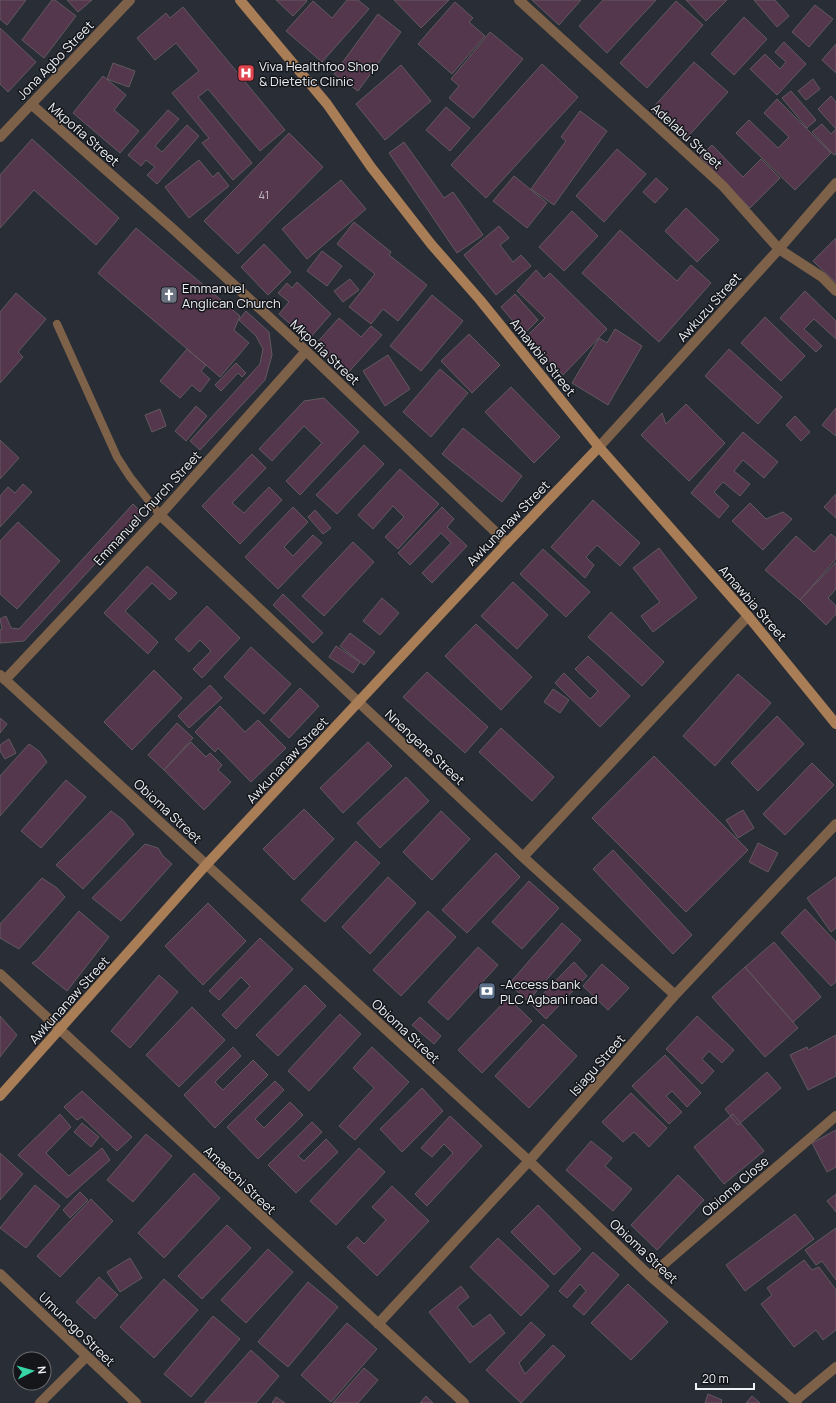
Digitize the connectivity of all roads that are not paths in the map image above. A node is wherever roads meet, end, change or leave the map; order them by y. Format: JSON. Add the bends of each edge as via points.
{"nodes":[{"id":1,"x":130,"y":0,"type":"edge"},
{"id":2,"x":240,"y":0,"type":"edge"},
{"id":3,"x":519,"y":0,"type":"edge"},
{"id":4,"x":30,"y":104,"type":"junction"},
{"id":5,"x":0,"y":137,"type":"edge"},
{"id":6,"x":836,"y":182,"type":"edge"},
{"id":7,"x":779,"y":249,"type":"junction"},
{"id":8,"x":836,"y":291,"type":"edge"},
{"id":9,"x":57,"y":324,"type":"dead end"},
{"id":10,"x":306,"y":351,"type":"junction"},
{"id":11,"x":599,"y":447,"type":"junction"},
{"id":12,"x":160,"y":516,"type":"junction"},
{"id":13,"x":507,"y":543,"type":"junction"},
{"id":14,"x":748,"y":616,"type":"junction"},
{"id":15,"x":2,"y":677,"type":"edge"},
{"id":16,"x":359,"y":703,"type":"junction"},
{"id":17,"x":836,"y":724,"type":"edge"},
{"id":18,"x":836,"y":824,"type":"edge"},
{"id":19,"x":523,"y":857,"type":"junction"},
{"id":20,"x":206,"y":865,"type":"junction"},
{"id":21,"x":0,"y":974,"type":"edge"},
{"id":22,"x":676,"y":995,"type":"junction"},
{"id":23,"x":61,"y":1029,"type":"junction"},
{"id":24,"x":0,"y":1096,"type":"edge"},
{"id":25,"x":836,"y":1116,"type":"edge"},
{"id":26,"x":529,"y":1161,"type":"junction"},
{"id":27,"x":0,"y":1274,"type":"edge"},
{"id":28,"x":650,"y":1276,"type":"junction"},
{"id":29,"x":378,"y":1324,"type":"junction"},
{"id":30,"x":86,"y":1357,"type":"junction"},
{"id":31,"x":836,"y":1367,"type":"edge"},
{"id":32,"x":796,"y":1402,"type":"edge"},
{"id":33,"x":40,"y":1403,"type":"edge"},
{"id":34,"x":136,"y":1403,"type":"edge"},
{"id":35,"x":464,"y":1403,"type":"edge"}],
"edges":[{"from":1,"to":4,"type":"street","name":"Jona Agbo Street"},
{"from":2,"to":11,"type":"street","name":"Amawbia Street","via":[[327,104],[371,167],[431,244],[480,300]]},
{"from":3,"to":7,"type":"street","name":"Adelabu Street","via":[[723,186]]},
{"from":4,"to":5,"type":"street","name":"Jona Agbo Street"},
{"from":4,"to":10,"type":"street","name":"Mkpofia Street","via":[[173,229]]},
{"from":6,"to":7,"type":"street","name":"Awkuzu Street"},
{"from":7,"to":8,"type":"street","name":"Adelabu Street","via":[[822,278]]},
{"from":7,"to":11,"type":"street","name":"Awkuzu Street"},
{"from":9,"to":12,"type":"lane","via":[[117,457]]},
{"from":10,"to":12,"type":"street","name":"Emmanuel Church Street"},
{"from":10,"to":13,"type":"street","name":"Mkpofia Street"},
{"from":11,"to":13,"type":"street","name":"Awkunanaw Street"},
{"from":11,"to":14,"type":"street","name":"Amawbia Street"},
{"from":12,"to":15,"type":"street","name":"Emmanuel Church Street"},
{"from":12,"to":16,"type":"street","name":"Nnengene Street"},
{"from":13,"to":16,"type":"street","name":"Awkunanaw Street"},
{"from":14,"to":17,"type":"street","name":"Amawbia Street"},
{"from":14,"to":19,"type":"street"},
{"from":15,"to":20,"type":"street","name":"Obioma Street"},
{"from":16,"to":19,"type":"street","name":"Nnengene Street"},
{"from":16,"to":20,"type":"street","name":"Awkunanaw Street"},
{"from":18,"to":22,"type":"street","name":"Isiagu Street"},
{"from":19,"to":22,"type":"street","name":"Nnengene Street"},
{"from":20,"to":23,"type":"street","name":"Awkunanaw Street"},
{"from":20,"to":26,"type":"street","name":"Obioma Street"},
{"from":21,"to":23,"type":"street","name":"Amaechi Street"},
{"from":22,"to":26,"type":"street","name":"Isiagu Street"},
{"from":23,"to":24,"type":"street","name":"Awkunanaw Street"},
{"from":23,"to":29,"type":"street","name":"Amaechi Street"},
{"from":25,"to":28,"type":"street","name":"Obioma Close"},
{"from":26,"to":28,"type":"street","name":"Obioma Street"},
{"from":26,"to":29,"type":"street","name":"Isiagu Street"},
{"from":27,"to":30,"type":"street","name":"Umunogo Street"},
{"from":28,"to":32,"type":"street","name":"Obioma Street"},
{"from":29,"to":35,"type":"street","name":"Amaechi Street"},
{"from":30,"to":33,"type":"street"},
{"from":30,"to":34,"type":"street","name":"Umunogo Street"},
{"from":31,"to":32,"type":"street"}]}
